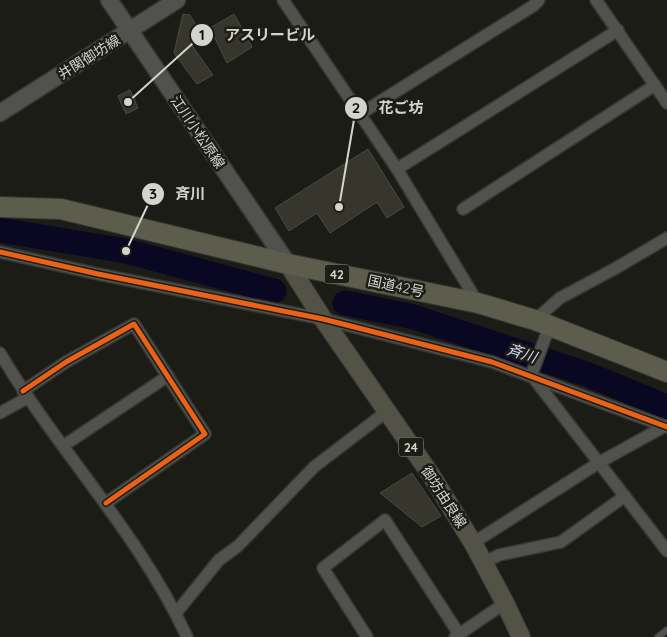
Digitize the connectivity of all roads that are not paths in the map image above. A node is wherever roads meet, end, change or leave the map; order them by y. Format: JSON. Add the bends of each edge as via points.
{"nodes":[{"id":1,"x":109,"y":0,"type":"edge"},
{"id":2,"x":177,"y":0,"type":"edge"},
{"id":3,"x":283,"y":0,"type":"edge"},
{"id":4,"x":539,"y":0,"type":"edge"},
{"id":5,"x":596,"y":0,"type":"edge"},
{"id":6,"x":130,"y":30,"type":"junction"},
{"id":7,"x":618,"y":30,"type":"junction"},
{"id":8,"x":655,"y":84,"type":"junction"},
{"id":9,"x":667,"y":103,"type":"edge"},
{"id":10,"x":0,"y":113,"type":"edge"},
{"id":11,"x":360,"y":114,"type":"junction"},
{"id":12,"x":397,"y":169,"type":"junction"},
{"id":13,"x":0,"y":207,"type":"edge"},
{"id":14,"x":463,"y":209,"type":"dead end"},
{"id":15,"x":667,"y":238,"type":"edge"},
{"id":16,"x":0,"y":252,"type":"edge"},
{"id":17,"x":288,"y":264,"type":"junction"},
{"id":18,"x":478,"y":303,"type":"junction"},
{"id":19,"x":323,"y":319,"type":"junction"},
{"id":20,"x":544,"y":328,"type":"junction"},
{"id":21,"x":0,"y":353,"type":"edge"},
{"id":22,"x":667,"y":372,"type":"edge"},
{"id":23,"x":168,"y":376,"type":"junction"},
{"id":24,"x":531,"y":376,"type":"junction"},
{"id":25,"x":25,"y":394,"type":"junction"},
{"id":26,"x":386,"y":412,"type":"junction"},
{"id":27,"x":0,"y":413,"type":"edge"},
{"id":28,"x":666,"y":426,"type":"edge"},
{"id":29,"x":63,"y":446,"type":"junction"},
{"id":30,"x":600,"y":462,"type":"junction"},
{"id":31,"x":625,"y":496,"type":"junction"},
{"id":32,"x":106,"y":503,"type":"junction"},
{"id":33,"x":473,"y":543,"type":"junction"},
{"id":34,"x":667,"y":551,"type":"edge"},
{"id":35,"x":483,"y":562,"type":"junction"},
{"id":36,"x":505,"y":603,"type":"junction"},
{"id":37,"x":176,"y":613,"type":"junction"},
{"id":38,"x":667,"y":630,"type":"edge"},
{"id":39,"x":457,"y":636,"type":"edge"},
{"id":40,"x":187,"y":637,"type":"edge"},
{"id":41,"x":367,"y":637,"type":"edge"},
{"id":42,"x":521,"y":637,"type":"edge"},
{"id":43,"x":658,"y":637,"type":"edge"}],
"edges":[{"from":1,"to":6,"type":"main road","name":"江川小松原線"},
{"from":2,"to":6,"type":"main road","name":"井関御坊線"},
{"from":3,"to":11,"type":"street"},
{"from":4,"to":11,"type":"street"},
{"from":5,"to":7,"type":"street"},
{"from":6,"to":10,"type":"main road","name":"井関御坊線"},
{"from":6,"to":17,"type":"main road","name":"江川小松原線"},
{"from":7,"to":8,"type":"street"},
{"from":7,"to":12,"type":"street"},
{"from":8,"to":9,"type":"street"},
{"from":8,"to":14,"type":"street"},
{"from":11,"to":12,"type":"street"},
{"from":12,"to":18,"type":"street"},
{"from":13,"to":17,"type":"highway","name":"国道42号","number":"42","via":[[61,209]]},
{"from":15,"to":20,"type":"street","via":[[560,298]]},
{"from":16,"to":19,"type":"street"},
{"from":17,"to":18,"type":"highway","name":"国道42号","number":"42"},
{"from":17,"to":19,"type":"main road","name":"御坊由良線","number":"24"},
{"from":18,"to":20,"type":"highway","name":"国道42号","number":"42"},
{"from":19,"to":24,"type":"street","via":[[492,362]]},
{"from":19,"to":26,"type":"main road","name":"御坊由良線","number":"24"},
{"from":20,"to":22,"type":"highway","name":"国道42号","number":"42"},
{"from":20,"to":24,"type":"street"},
{"from":21,"to":25,"type":"street"},
{"from":23,"to":25,"type":"street","via":[[134,324],[66,362]]},
{"from":23,"to":29,"type":"street"},
{"from":23,"to":32,"type":"street","via":[[205,434]]},
{"from":24,"to":28,"type":"street"},
{"from":24,"to":30,"type":"street"},
{"from":25,"to":27,"type":"street"},
{"from":25,"to":29,"type":"street"},
{"from":26,"to":33,"type":"main road","name":"御坊由良線","number":"24","via":[[431,475]]},
{"from":26,"to":37,"type":"street","via":[[314,467],[238,546],[219,560]]},
{"from":28,"to":30,"type":"street"},
{"from":29,"to":32,"type":"street"},
{"from":30,"to":31,"type":"street"},
{"from":30,"to":33,"type":"street"},
{"from":31,"to":34,"type":"street"},
{"from":31,"to":35,"type":"street","via":[[561,542],[499,555]]},
{"from":32,"to":37,"type":"street"},
{"from":33,"to":35,"type":"main road","name":"御坊由良線","number":"24"},
{"from":35,"to":36,"type":"main road","name":"御坊由良線","number":"24"},
{"from":36,"to":39,"type":"street"},
{"from":36,"to":42,"type":"main road","name":"御坊由良線","number":"24"},
{"from":37,"to":40,"type":"street"},
{"from":38,"to":43,"type":"lane"},
{"from":39,"to":41,"type":"street","via":[[385,520],[323,568]]}]}
